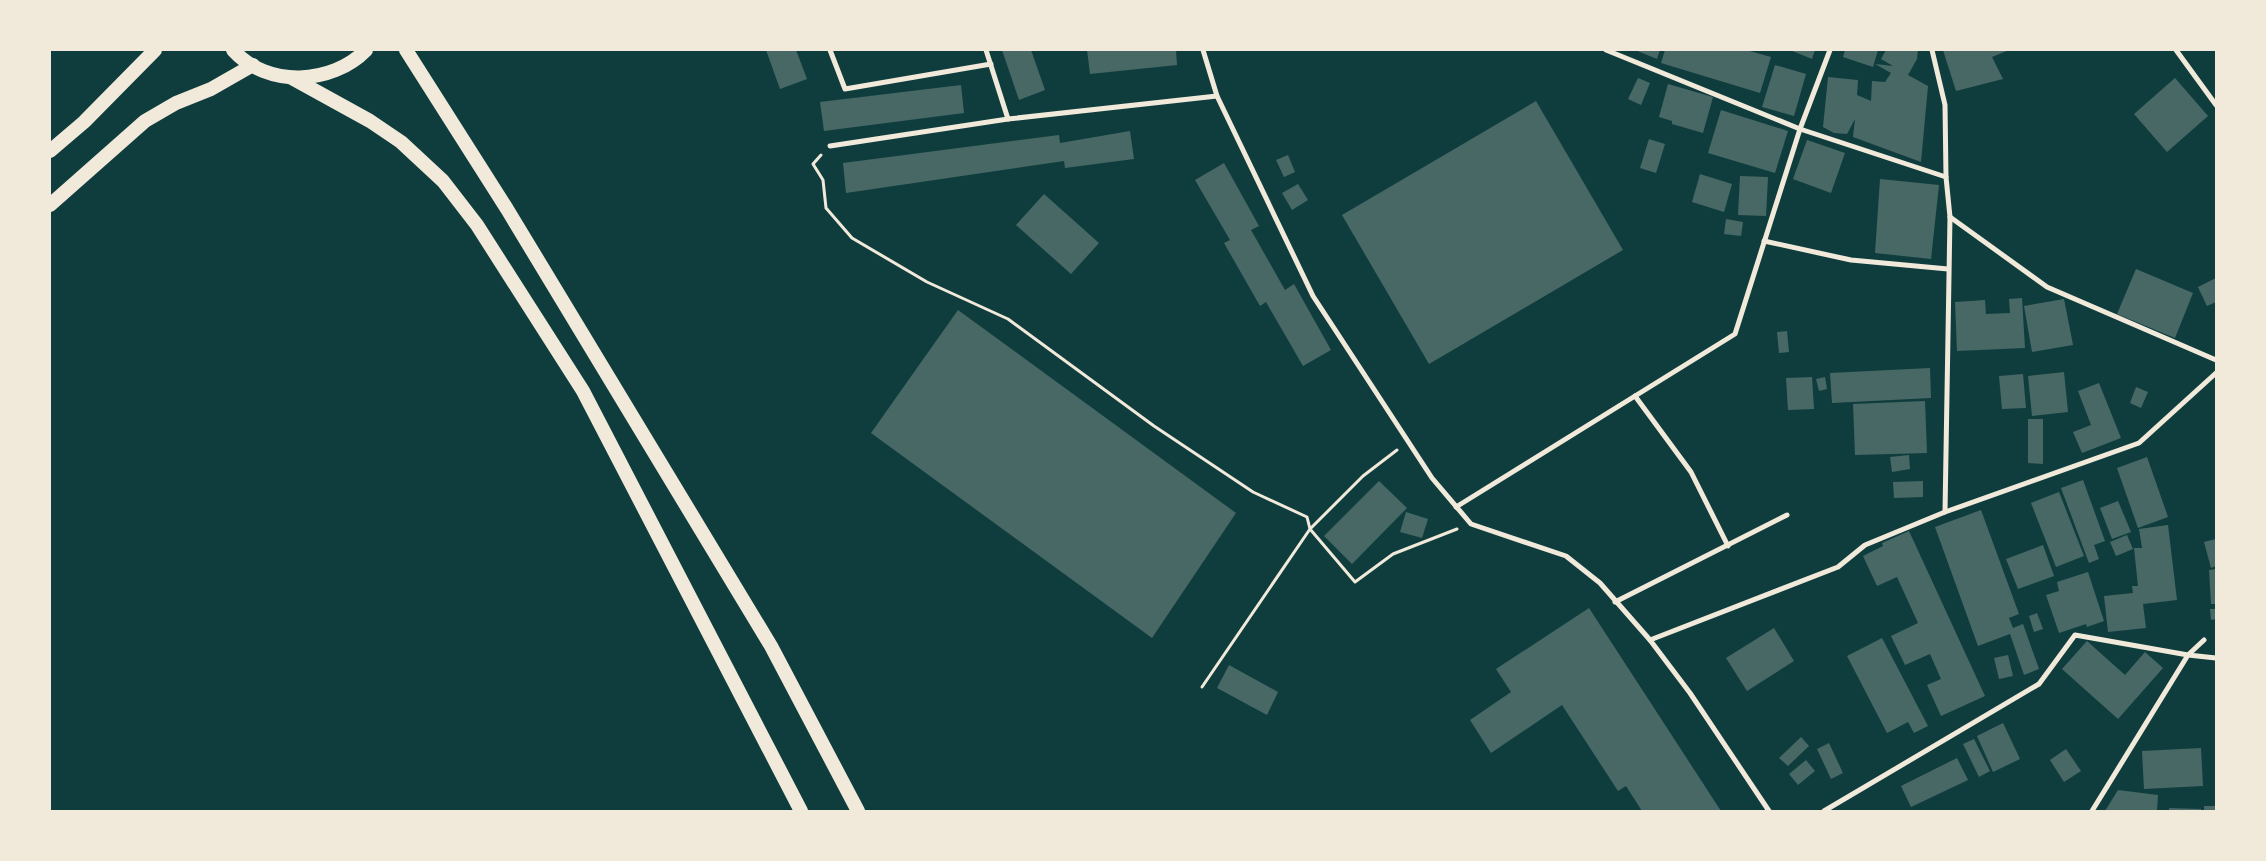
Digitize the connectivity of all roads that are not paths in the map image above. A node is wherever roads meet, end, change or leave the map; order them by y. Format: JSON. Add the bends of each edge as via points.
{"nodes":[{"id":1,"x":155,"y":50,"type":"edge"},
{"id":2,"x":233,"y":50,"type":"edge"},
{"id":3,"x":366,"y":50,"type":"edge"},
{"id":4,"x":406,"y":50,"type":"edge"},
{"id":5,"x":830,"y":50,"type":"edge"},
{"id":6,"x":986,"y":50,"type":"edge"},
{"id":7,"x":1203,"y":50,"type":"edge"},
{"id":8,"x":1606,"y":50,"type":"edge"},
{"id":9,"x":1830,"y":50,"type":"edge"},
{"id":10,"x":1932,"y":50,"type":"edge"},
{"id":11,"x":2176,"y":50,"type":"edge"},
{"id":12,"x":991,"y":64,"type":"junction"},
{"id":13,"x":253,"y":66,"type":"junction"},
{"id":14,"x":292,"y":78,"type":"junction"},
{"id":15,"x":1217,"y":96,"type":"junction"},
{"id":16,"x":2216,"y":105,"type":"edge"},
{"id":17,"x":1008,"y":119,"type":"junction"},
{"id":18,"x":1800,"y":129,"type":"junction"},
{"id":19,"x":830,"y":146,"type":"road end"},
{"id":20,"x":50,"y":152,"type":"edge"},
{"id":21,"x":1946,"y":177,"type":"junction"},
{"id":22,"x":50,"y":205,"type":"edge"},
{"id":23,"x":1950,"y":217,"type":"junction"},
{"id":24,"x":1764,"y":241,"type":"junction"},
{"id":25,"x":1948,"y":268,"type":"junction"},
{"id":26,"x":2216,"y":360,"type":"edge"},
{"id":27,"x":2216,"y":373,"type":"edge"},
{"id":28,"x":1635,"y":396,"type":"junction"},
{"id":29,"x":1456,"y":507,"type":"junction"},
{"id":30,"x":1944,"y":512,"type":"junction"},
{"id":31,"x":1787,"y":515,"type":"dead end"},
{"id":32,"x":1728,"y":546,"type":"junction"},
{"id":33,"x":1615,"y":602,"type":"junction"},
{"id":34,"x":1650,"y":640,"type":"junction"},
{"id":35,"x":2204,"y":640,"type":"dead end"},
{"id":36,"x":2188,"y":655,"type":"junction"},
{"id":37,"x":2216,"y":658,"type":"edge"},
{"id":38,"x":801,"y":811,"type":"edge"},
{"id":39,"x":858,"y":811,"type":"edge"},
{"id":40,"x":1769,"y":811,"type":"edge"},
{"id":41,"x":1824,"y":811,"type":"edge"},
{"id":42,"x":2092,"y":811,"type":"edge"}],
"edges":[{"from":1,"to":20,"type":"highway"},
{"from":2,"to":13,"type":"highway"},
{"from":3,"to":14,"type":"highway","via":[[331,73]]},
{"from":4,"to":39,"type":"highway","via":[[507,209],[771,646]]},
{"from":5,"to":12,"type":"street","via":[[845,89]]},
{"from":6,"to":12,"type":"street"},
{"from":7,"to":15,"type":"street"},
{"from":8,"to":18,"type":"street"},
{"from":9,"to":18,"type":"street"},
{"from":10,"to":21,"type":"street","via":[[1945,105]]},
{"from":11,"to":16,"type":"street"},
{"from":12,"to":17,"type":"street"},
{"from":13,"to":14,"type":"highway"},
{"from":13,"to":22,"type":"highway","via":[[145,121]]},
{"from":14,"to":38,"type":"highway","via":[[401,142],[443,181],[477,225],[583,391]]},
{"from":15,"to":17,"type":"street"},
{"from":15,"to":29,"type":"street","via":[[1313,296],[1432,478]]},
{"from":17,"to":19,"type":"street"},
{"from":18,"to":21,"type":"street"},
{"from":18,"to":24,"type":"street"},
{"from":21,"to":23,"type":"street"},
{"from":23,"to":25,"type":"street"},
{"from":23,"to":26,"type":"street","via":[[2047,287]]},
{"from":24,"to":25,"type":"street","via":[[1851,260]]},
{"from":24,"to":28,"type":"street","via":[[1735,334]]},
{"from":25,"to":30,"type":"street"},
{"from":27,"to":30,"type":"street","via":[[2139,443]]},
{"from":28,"to":29,"type":"street"},
{"from":28,"to":32,"type":"street","via":[[1691,472]]},
{"from":29,"to":33,"type":"street","via":[[1471,524],[1566,556],[1600,583]]},
{"from":30,"to":34,"type":"street","via":[[1865,545],[1838,567]]},
{"from":31,"to":32,"type":"street"},
{"from":32,"to":33,"type":"street"},
{"from":33,"to":34,"type":"street"},
{"from":34,"to":40,"type":"street","via":[[1690,693]]},
{"from":35,"to":36,"type":"street"},
{"from":36,"to":37,"type":"street"},
{"from":36,"to":41,"type":"street","via":[[2074,635],[2039,684]]},
{"from":36,"to":42,"type":"street"}]}
